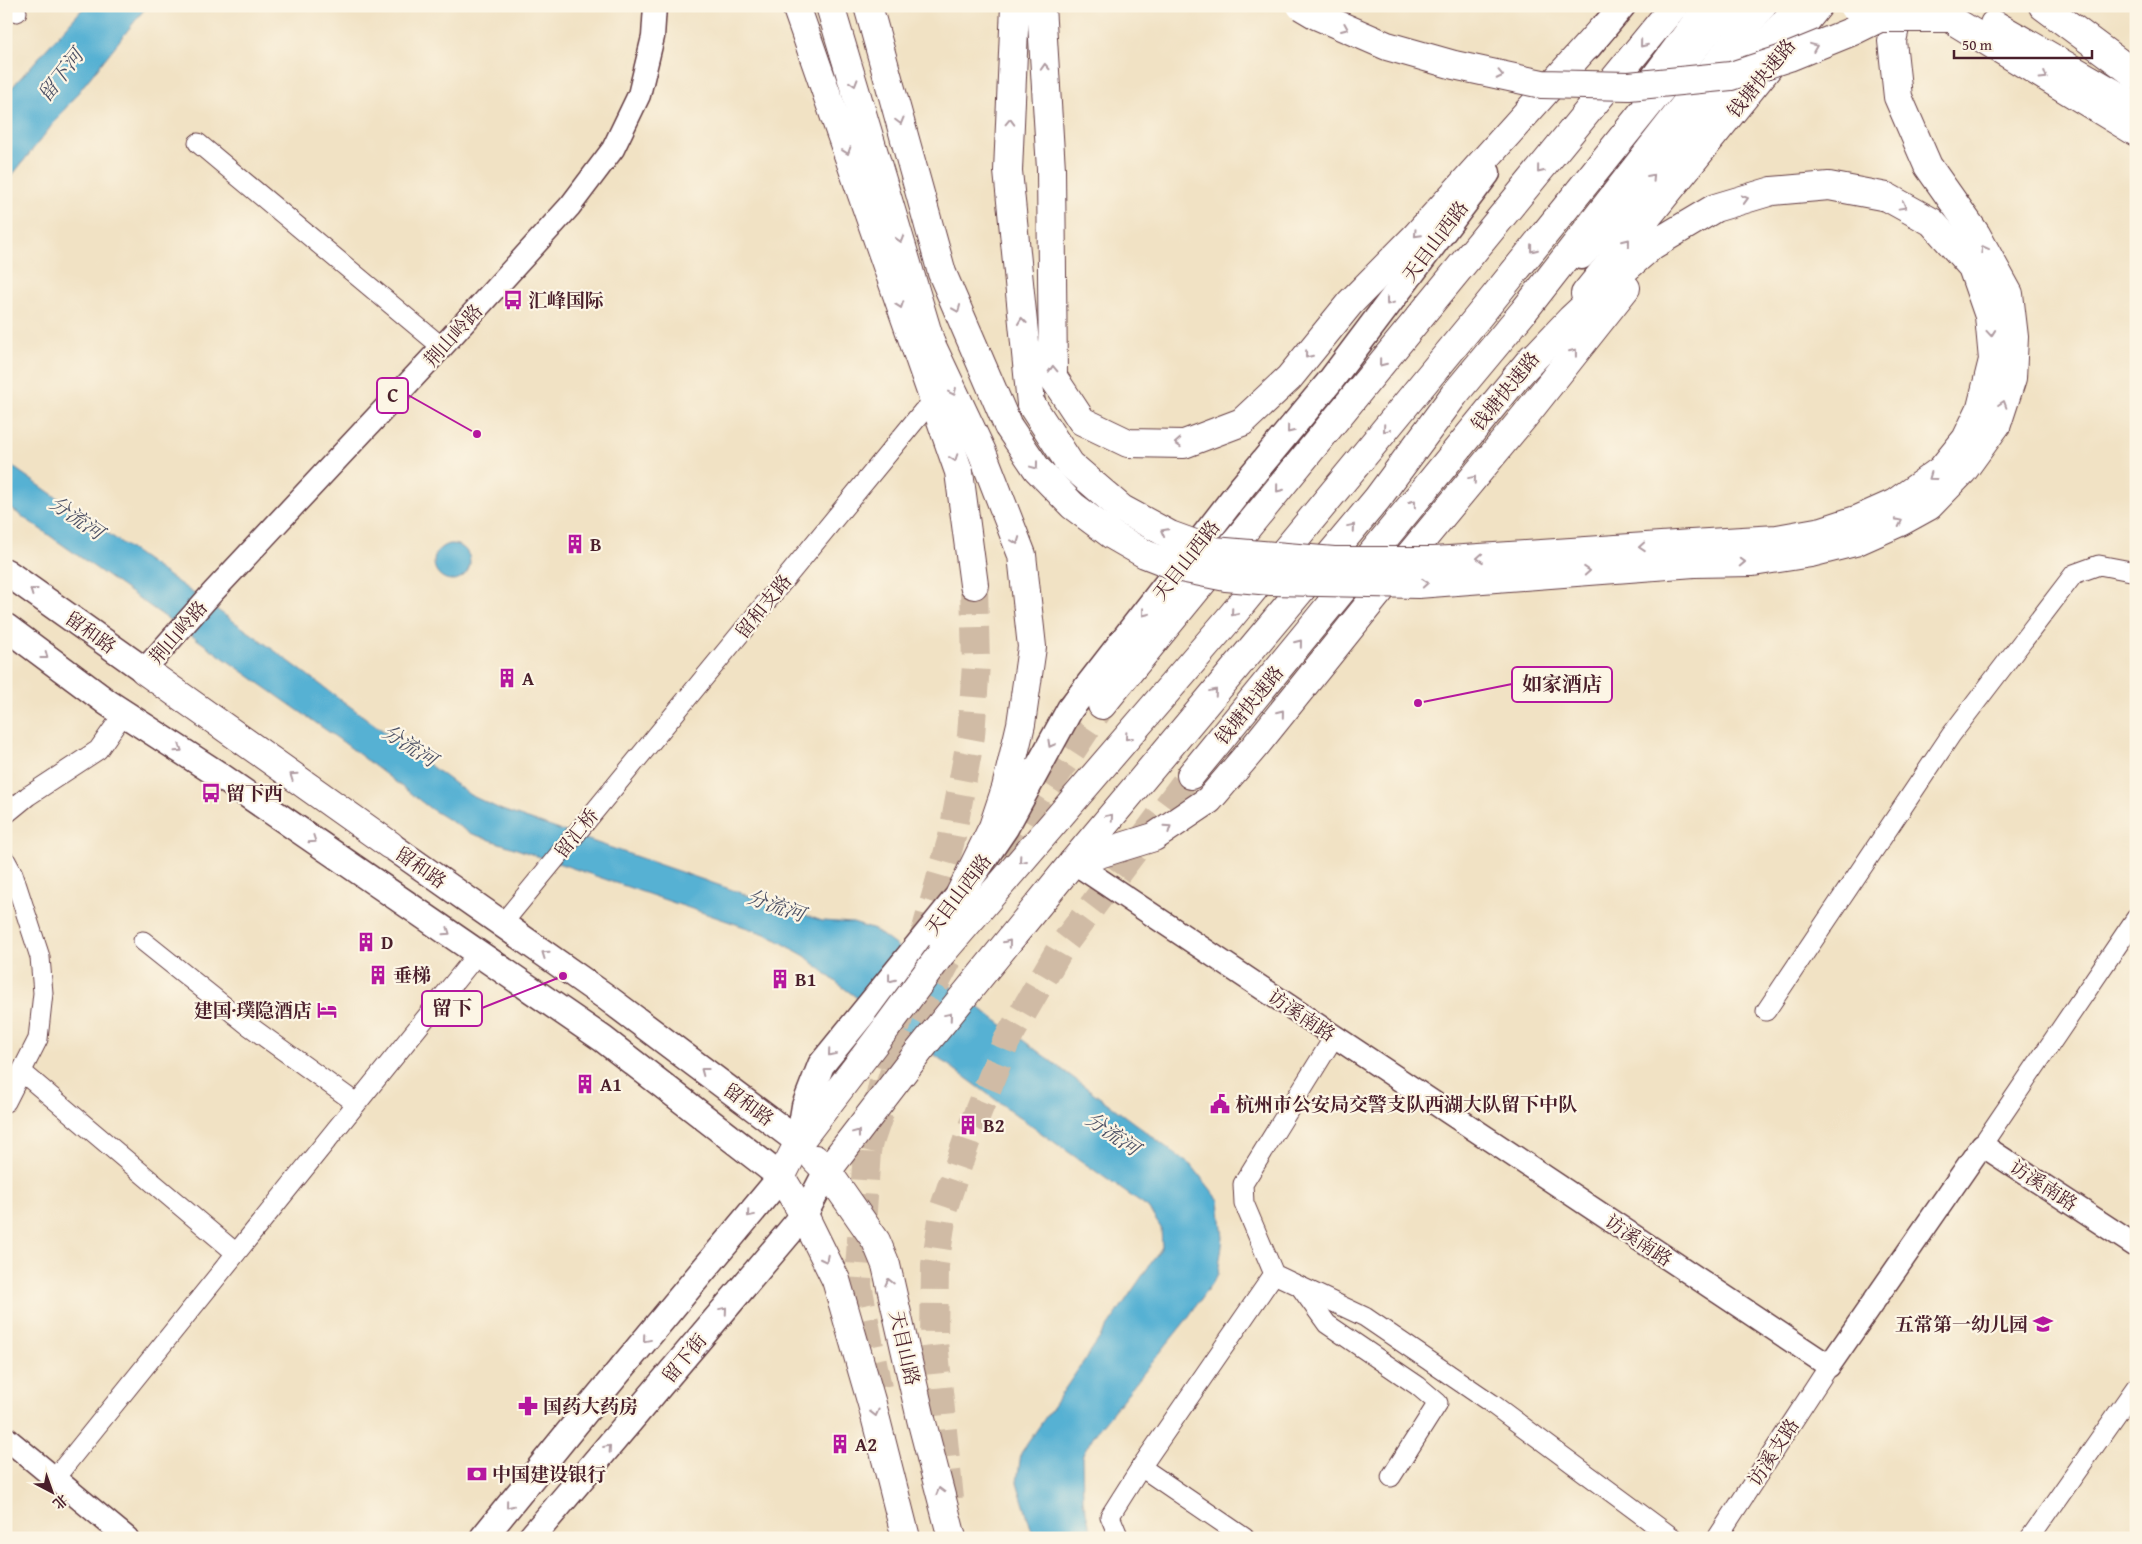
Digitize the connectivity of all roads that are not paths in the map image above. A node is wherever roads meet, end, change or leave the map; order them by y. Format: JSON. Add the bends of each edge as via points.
{"nodes":[{"id":1,"x":655,"y":6,"type":"edge"},
{"id":2,"x":796,"y":6,"type":"edge"},
{"id":3,"x":830,"y":6,"type":"edge"},
{"id":4,"x":868,"y":6,"type":"edge"},
{"id":5,"x":1015,"y":6,"type":"edge"},
{"id":6,"x":1041,"y":6,"type":"edge"},
{"id":7,"x":1301,"y":6,"type":"edge"},
{"id":8,"x":1622,"y":6,"type":"edge"},
{"id":9,"x":1674,"y":6,"type":"edge"},
{"id":10,"x":1707,"y":6,"type":"edge"},
{"id":11,"x":1728,"y":6,"type":"edge"},
{"id":12,"x":1762,"y":6,"type":"edge"},
{"id":13,"x":1797,"y":6,"type":"edge"},
{"id":14,"x":1818,"y":6,"type":"edge"},
{"id":15,"x":1853,"y":6,"type":"edge"},
{"id":16,"x":1900,"y":6,"type":"edge"},
{"id":17,"x":1904,"y":6,"type":"edge"},
{"id":18,"x":2043,"y":6,"type":"edge"},
{"id":19,"x":1947,"y":10,"type":"edge"},
{"id":20,"x":1602,"y":29,"type":"junction"},
{"id":21,"x":2136,"y":75,"type":"edge"},
{"id":22,"x":2136,"y":106,"type":"edge"},
{"id":23,"x":2136,"y":132,"type":"edge"},
{"id":24,"x":198,"y":143,"type":"dead end"},
{"id":25,"x":1715,"y":208,"type":"junction"},
{"id":26,"x":1552,"y":225,"type":"junction"},
{"id":27,"x":442,"y":347,"type":"junction"},
{"id":28,"x":1516,"y":377,"type":"junction"},
{"id":29,"x":1454,"y":395,"type":"junction"},
{"id":30,"x":923,"y":411,"type":"dead end"},
{"id":31,"x":1692,"y":554,"type":"junction"},
{"id":32,"x":6,"y":572,"type":"edge"},
{"id":33,"x":2136,"y":572,"type":"edge"},
{"id":34,"x":974,"y":585,"type":"tunnel mouth"},
{"id":35,"x":6,"y":627,"type":"edge"},
{"id":36,"x":144,"y":670,"type":"junction"},
{"id":37,"x":1102,"y":705,"type":"tunnel mouth"},
{"id":38,"x":124,"y":713,"type":"junction"},
{"id":39,"x":1191,"y":775,"type":"tunnel mouth"},
{"id":40,"x":603,"y":800,"type":"joint"},
{"id":41,"x":6,"y":814,"type":"edge"},
{"id":42,"x":390,"y":845,"type":"joint"},
{"id":43,"x":6,"y":861,"type":"edge"},
{"id":44,"x":1073,"y":862,"type":"junction"},
{"id":45,"x":960,"y":894,"type":"junction"},
{"id":46,"x":2136,"y":918,"type":"edge"},
{"id":47,"x":502,"y":924,"type":"junction"},
{"id":48,"x":143,"y":941,"type":"dead end"},
{"id":49,"x":931,"y":949,"type":"junction"},
{"id":50,"x":478,"y":953,"type":"junction"},
{"id":51,"x":1766,"y":1011,"type":"dead end"},
{"id":52,"x":1334,"y":1037,"type":"junction"},
{"id":53,"x":22,"y":1072,"type":"junction"},
{"id":54,"x":6,"y":1102,"type":"edge"},
{"id":55,"x":356,"y":1103,"type":"junction"},
{"id":56,"x":799,"y":1142,"type":"junction"},
{"id":57,"x":1982,"y":1145,"type":"junction"},
{"id":58,"x":827,"y":1171,"type":"junction"},
{"id":59,"x":782,"y":1177,"type":"junction"},
{"id":60,"x":804,"y":1215,"type":"junction"},
{"id":61,"x":2136,"y":1246,"type":"edge"},
{"id":62,"x":236,"y":1252,"type":"junction"},
{"id":63,"x":1274,"y":1274,"type":"junction"},
{"id":64,"x":1301,"y":1287,"type":"junction"},
{"id":65,"x":1829,"y":1366,"type":"junction"},
{"id":66,"x":2136,"y":1387,"type":"edge"},
{"id":67,"x":6,"y":1438,"type":"edge"},
{"id":68,"x":1141,"y":1467,"type":"junction"},
{"id":69,"x":1391,"y":1477,"type":"dead end"},
{"id":70,"x":55,"y":1478,"type":"junction"},
{"id":71,"x":127,"y":1538,"type":"edge"},
{"id":72,"x":483,"y":1538,"type":"edge"},
{"id":73,"x":531,"y":1538,"type":"edge"},
{"id":74,"x":906,"y":1538,"type":"edge"},
{"id":75,"x":952,"y":1538,"type":"edge"},
{"id":76,"x":1119,"y":1538,"type":"edge"},
{"id":77,"x":1245,"y":1538,"type":"edge"},
{"id":78,"x":1673,"y":1538,"type":"edge"},
{"id":79,"x":1717,"y":1538,"type":"edge"},
{"id":80,"x":2030,"y":1538,"type":"edge"}],
"edges":[{"from":1,"to":27,"type":"street","name":"荆山岭路","via":[[653,37],[639,95],[613,149],[570,206]]},
{"from":2,"to":34,"type":"main road","one_way":true,"via":[[959,472]]},
{"from":3,"to":45,"type":"main road","one_way":true,"via":[[931,344],[982,452],[1022,555],[1032,647],[1021,724],[993,827]]},
{"from":4,"to":31,"type":"main road","one_way":true,"bridge":true,"via":[[942,273],[1008,426],[1037,470],[1073,506],[1112,535],[1144,554],[1172,564],[1217,575],[1271,581],[1418,584]]},
{"from":31,"to":5,"type":"main road","one_way":true,"bridge":true,"via":[[1334,561],[1214,551],[1170,535],[1122,509],[1070,464],[1031,404],[1008,171]]},
{"from":20,"to":6,"type":"main road","one_way":true,"via":[[1415,237],[1350,303],[1289,378],[1242,422],[1184,444],[1128,443],[1082,420],[1053,377],[1051,168]]},
{"from":7,"to":17,"type":"main road","one_way":true,"bridge":true,"via":[[1387,46],[1454,65],[1542,84],[1630,86],[1731,76],[1799,54]]},
{"from":8,"to":20,"type":"main road","name":"天目山西路"},
{"from":9,"to":37,"type":"main road","one_way":true},
{"from":10,"to":26,"type":"main road","name":"天目山西路","via":[[1616,128]]},
{"from":11,"to":26,"type":"main road","name":"天目山西路"},
{"from":12,"to":29,"type":"main road","via":[[1524,311]]},
{"from":29,"to":13,"type":"main road","one_way":true,"via":[[1677,149]]},
{"from":28,"to":14,"type":"main road","name":"钱塘快速路","one_way":true},
{"from":15,"to":19,"type":"main road","bridge":true,"via":[[1874,18]]},
{"from":31,"to":16,"type":"main road","one_way":true,"via":[[1753,562],[1855,542],[1929,506],[1964,471],[1996,424],[2012,378],[2014,336],[2009,294],[1976,234],[1928,166],[1898,97],[1892,41]]},
{"from":18,"to":21,"type":"main road"},
{"from":19,"to":22,"type":"main road"},
{"from":19,"to":23,"type":"main road","one_way":true},
{"from":20,"to":45,"type":"main road","name":"天目山西路","one_way":true,"via":[[1469,197],[1331,380],[1243,486],[1070,709],[1005,828]]},
{"from":24,"to":27,"type":"street"},
{"from":25,"to":28,"type":"main road","via":[[1654,245],[1617,276]]},
{"from":25,"to":31,"type":"main road","one_way":true,"via":[[1772,191],[1829,186],[1895,201],[1932,222],[1972,267],[1989,316],[1993,360],[1981,408],[1966,440],[1941,470],[1895,504],[1822,531]]},
{"from":44,"to":25,"type":"main road","one_way":true,"via":[[1154,837],[1209,800],[1524,417],[1604,314],[1640,272]]},
{"from":26,"to":49,"type":"main road","name":"天目山西路","one_way":true,"via":[[1229,619]]},
{"from":27,"to":36,"type":"street","name":"荆山岭路"},
{"from":39,"to":28,"type":"main road","name":"钱塘快速路","one_way":true},
{"from":44,"to":29,"type":"main road","one_way":true,"via":[[1377,498]]},
{"from":30,"to":40,"type":"street","name":"留和支路"},
{"from":36,"to":32,"type":"main road","name":"留和路","one_way":true},
{"from":33,"to":51,"type":"street","via":[[2099,565],[2074,574],[1951,734]]},
{"from":35,"to":38,"type":"main road","name":"留和路","one_way":true},
{"from":42,"to":36,"type":"main road","name":"留和路","one_way":true},
{"from":38,"to":41,"type":"street","via":[[98,750]]},
{"from":38,"to":50,"type":"main road","name":"留和路","one_way":true},
{"from":40,"to":47,"type":"street","name":"留汇桥"},
{"from":42,"to":47,"type":"main road","name":"留和路"},
{"from":43,"to":53,"type":"street","via":[[40,957],[43,993],[38,1039]]},
{"from":44,"to":52,"type":"street","name":"访溪南路"},
{"from":58,"to":44,"type":"main road","one_way":true,"via":[[920,1050]]},
{"from":45,"to":49,"type":"main road","name":"天目山西路"},
{"from":46,"to":57,"type":"street"},
{"from":56,"to":47,"type":"main road","name":"留和路","one_way":true,"via":[[606,997]]},
{"from":48,"to":55,"type":"street","via":[[248,1025]]},
{"from":49,"to":56,"type":"main road","name":"天目山西路","bridge":true,"via":[[887,1027]]},
{"from":49,"to":56,"type":"main road","name":"天目山西路","one_way":true,"via":[[862,1016],[821,1065],[805,1106]]},
{"from":50,"to":55,"type":"street"},
{"from":50,"to":59,"type":"main road","name":"留和路","via":[[603,1038]]},
{"from":52,"to":63,"type":"street","via":[[1243,1184],[1244,1203]]},
{"from":52,"to":65,"type":"street","name":"访溪南路"},
{"from":53,"to":54,"type":"street"},
{"from":53,"to":62,"type":"street"},
{"from":55,"to":62,"type":"street"},
{"from":56,"to":58,"type":"main road","name":"留和路"},
{"from":56,"to":59,"type":"main road","name":"天目山西路"},
{"from":57,"to":61,"type":"street","name":"访溪南路"},
{"from":57,"to":65,"type":"street"},
{"from":58,"to":60,"type":"main road","name":"留下街"},
{"from":75,"to":58,"type":"main road","name":"天目山路","one_way":true,"via":[[886,1265],[876,1241]]},
{"from":59,"to":60,"type":"main road"},
{"from":59,"to":72,"type":"main road","one_way":true},
{"from":73,"to":60,"type":"main road","name":"留下街","one_way":true},
{"from":60,"to":74,"type":"main road","one_way":true,"via":[[836,1280]]},
{"from":62,"to":70,"type":"street"},
{"from":63,"to":64,"type":"street"},
{"from":63,"to":68,"type":"street"},
{"from":64,"to":69,"type":"street","via":[[1327,1324],[1438,1402]]},
{"from":64,"to":78,"type":"street","via":[[1365,1317],[1491,1403]]},
{"from":65,"to":79,"type":"street","name":"访溪支路"},
{"from":66,"to":80,"type":"street"},
{"from":67,"to":70,"type":"street"},
{"from":68,"to":76,"type":"street","via":[[1110,1516]]},
{"from":68,"to":77,"type":"street"},
{"from":70,"to":71,"type":"street"}]}
